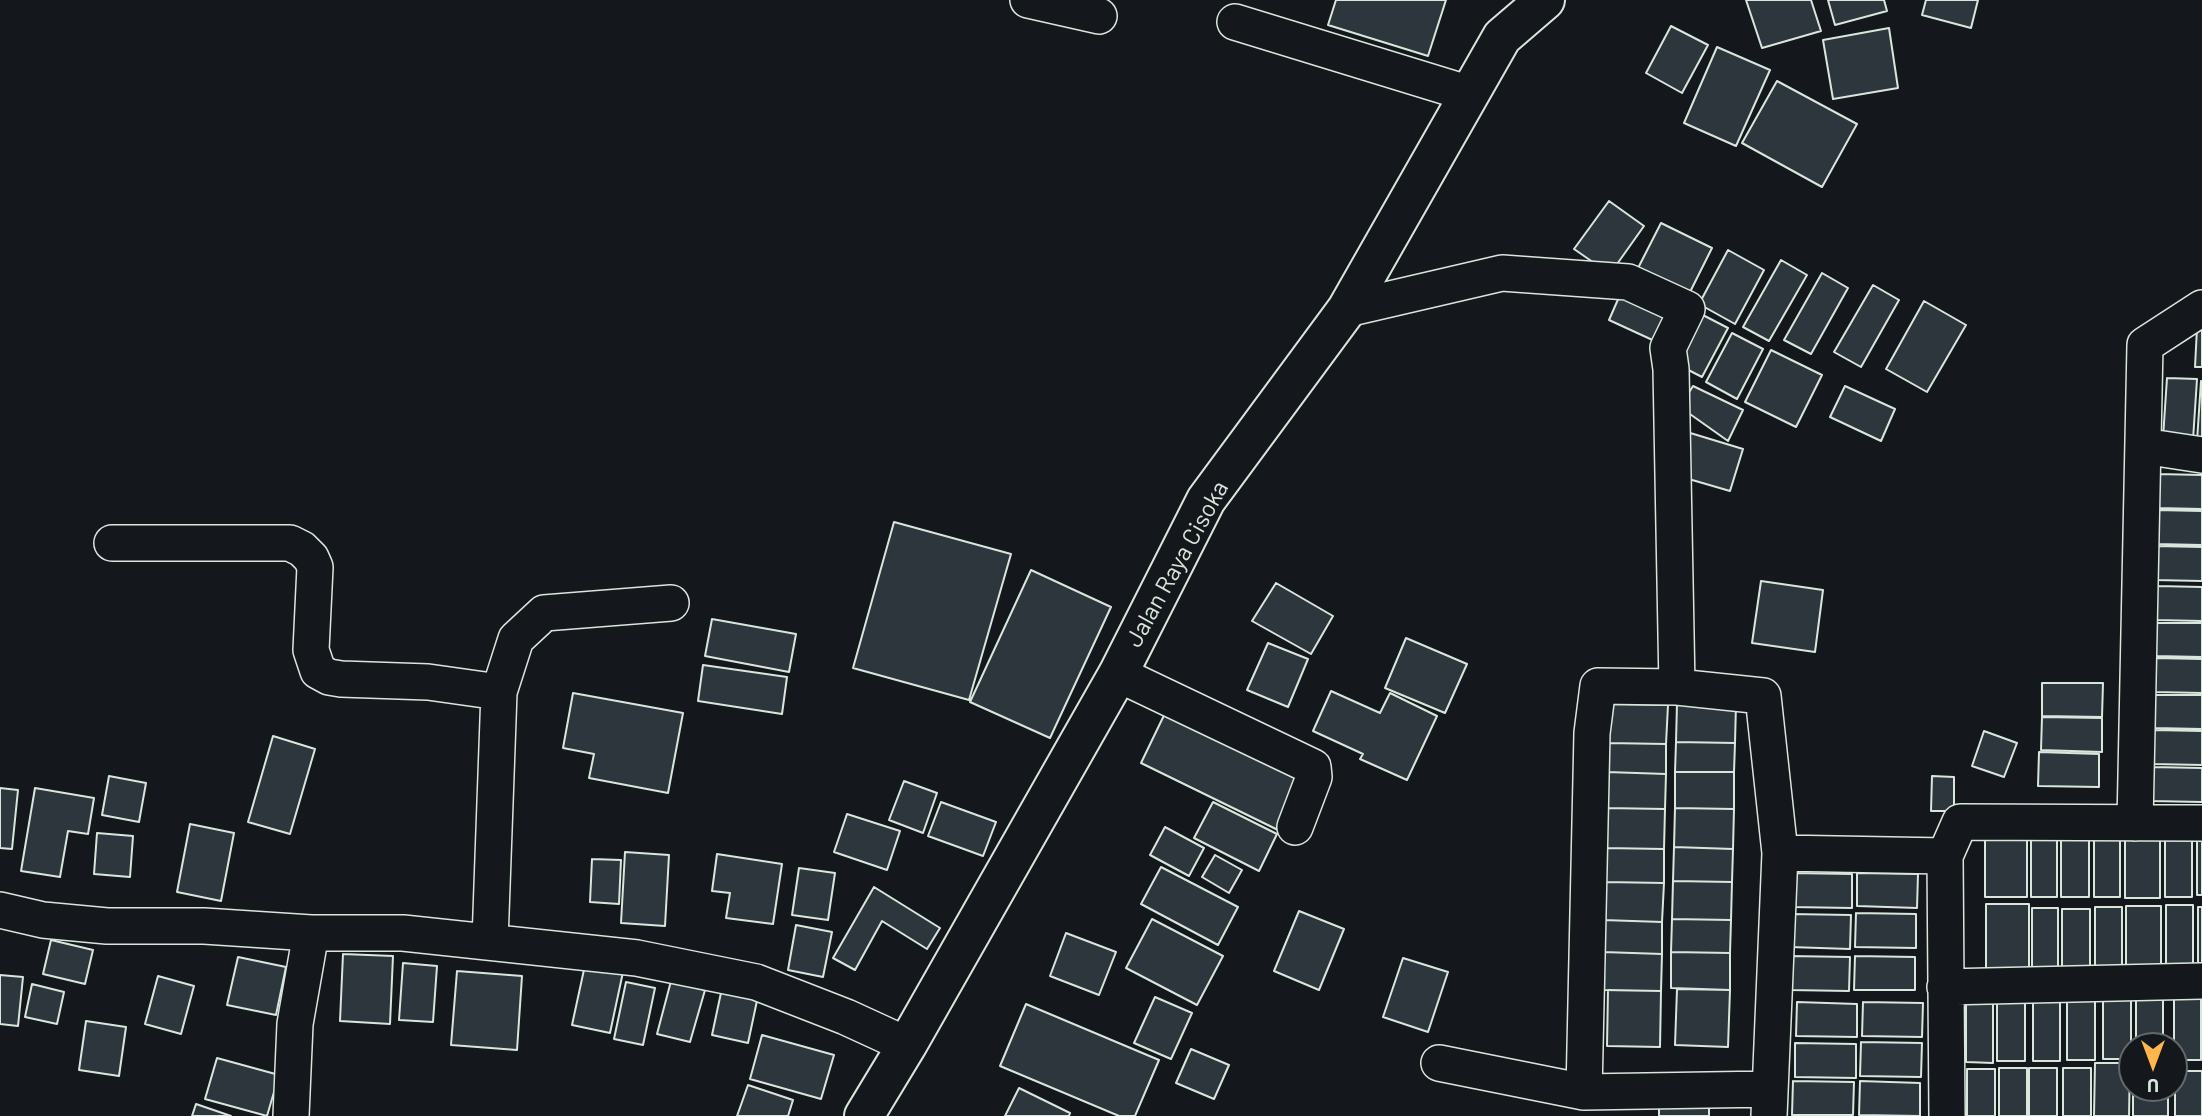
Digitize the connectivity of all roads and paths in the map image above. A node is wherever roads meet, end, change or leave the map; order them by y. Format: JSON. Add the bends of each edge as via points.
{"nodes":[{"id":1,"x":1028,"y":0,"type":"edge"},
{"id":2,"x":1545,"y":0,"type":"edge"},
{"id":3,"x":1098,"y":16,"type":"dead end"},
{"id":4,"x":1235,"y":22,"type":"dead end"},
{"id":5,"x":1470,"y":94,"type":"junction"},
{"id":6,"x":2202,"y":308,"type":"edge"},
{"id":7,"x":1348,"y":309,"type":"junction"},
{"id":8,"x":2143,"y":446,"type":"junction"},
{"id":9,"x":2202,"y":455,"type":"edge"},
{"id":10,"x":112,"y":543,"type":"dead end"},
{"id":11,"x":671,"y":603,"type":"dead end"},
{"id":12,"x":1118,"y":674,"type":"junction"},
{"id":13,"x":1676,"y":687,"type":"junction"},
{"id":14,"x":499,"y":692,"type":"junction"},
{"id":15,"x":2135,"y":823,"type":"junction"},
{"id":16,"x":2202,"y":824,"type":"edge"},
{"id":17,"x":1295,"y":827,"type":"dead end"},
{"id":18,"x":1780,"y":853,"type":"junction"},
{"id":19,"x":1945,"y":856,"type":"junction"},
{"id":20,"x":0,"y":910,"type":"edge"},
{"id":21,"x":311,"y":933,"type":"junction"},
{"id":22,"x":490,"y":941,"type":"junction"},
{"id":23,"x":2202,"y":981,"type":"edge"},
{"id":24,"x":1945,"y":987,"type":"junction"},
{"id":25,"x":907,"y":1045,"type":"junction"},
{"id":26,"x":1439,"y":1063,"type":"dead end"},
{"id":27,"x":1584,"y":1091,"type":"junction"},
{"id":28,"x":1769,"y":1102,"type":"edge"},
{"id":29,"x":291,"y":1116,"type":"edge"},
{"id":30,"x":864,"y":1116,"type":"edge"},
{"id":31,"x":1947,"y":1116,"type":"edge"}],
"edges":[{"from":1,"to":3,"type":"street"},
{"from":2,"to":5,"type":"street","name":"Jalan Raya Cisoka","via":[[1502,37]]},
{"from":4,"to":5,"type":"street"},
{"from":5,"to":7,"type":"street","name":"Jalan Raya Cisoka"},
{"from":6,"to":8,"type":"street","via":[[2145,345]]},
{"from":7,"to":12,"type":"street","name":"Jalan Raya Cisoka","via":[[1206,500]]},
{"from":7,"to":13,"type":"street","via":[[1502,273],[1628,282],[1687,309],[1668,348]]},
{"from":8,"to":9,"type":"street"},
{"from":8,"to":15,"type":"street"},
{"from":10,"to":14,"type":"street","via":[[290,543],[302,549],[315,567],[311,650],[318,671],[341,679],[428,682]]},
{"from":11,"to":14,"type":"street","via":[[544,613],[516,639]]},
{"from":12,"to":17,"type":"street","via":[[1313,766],[1314,777]]},
{"from":12,"to":25,"type":"street","name":"Jalan Raya Cisoka"},
{"from":13,"to":18,"type":"street","via":[[1763,696]]},
{"from":13,"to":27,"type":"street","via":[[1598,686],[1592,733]]},
{"from":14,"to":22,"type":"street"},
{"from":15,"to":16,"type":"street"},
{"from":15,"to":19,"type":"street","via":[[1960,822]]},
{"from":18,"to":19,"type":"street"},
{"from":18,"to":28,"type":"street"},
{"from":19,"to":24,"type":"street"},
{"from":20,"to":21,"type":"street","via":[[43,920],[107,926]]},
{"from":21,"to":22,"type":"street","via":[[403,933]]},
{"from":21,"to":29,"type":"street","via":[[295,1024]]},
{"from":22,"to":25,"type":"street","via":[[637,958],[756,982]]},
{"from":23,"to":24,"type":"street"},
{"from":24,"to":31,"type":"street"},
{"from":25,"to":30,"type":"street","name":"Jalan Raya Cisoka"},
{"from":26,"to":27,"type":"street"},
{"from":27,"to":28,"type":"street"}]}
